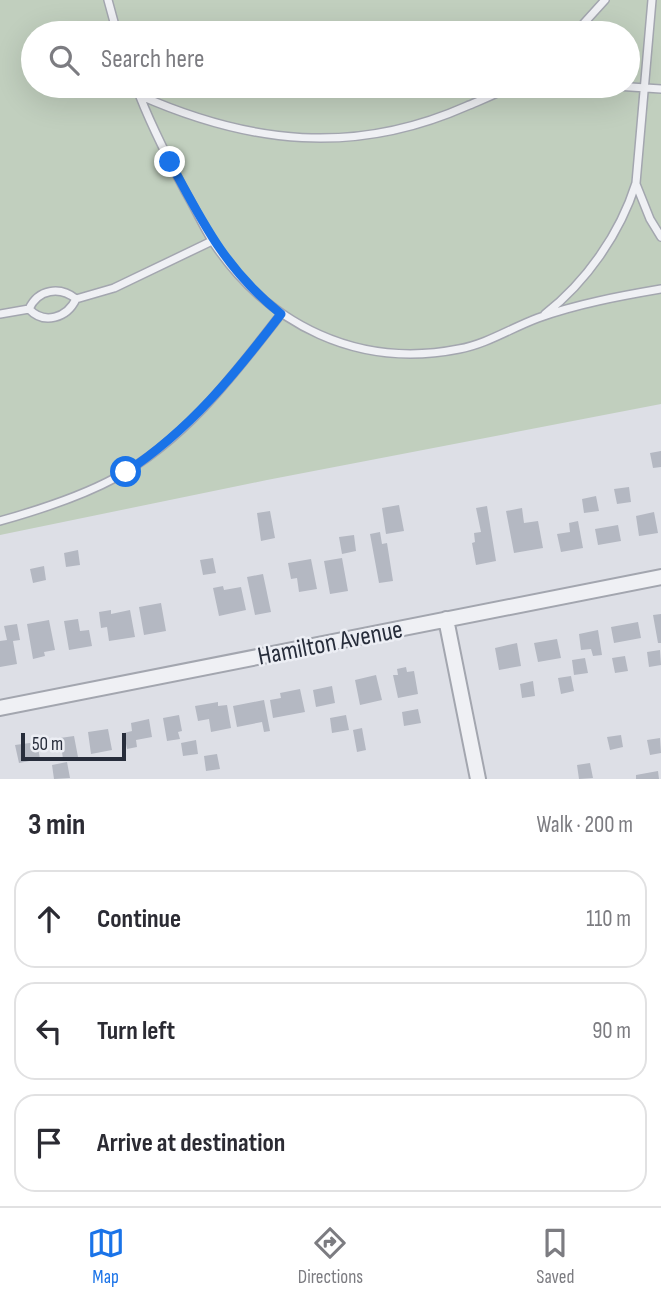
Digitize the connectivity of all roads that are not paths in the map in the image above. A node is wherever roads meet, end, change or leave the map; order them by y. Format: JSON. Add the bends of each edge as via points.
{"nodes":[{"id":1,"x":108,"y":0,"type":"edge"},
{"id":2,"x":605,"y":0,"type":"edge"},
{"id":3,"x":652,"y":0,"type":"edge"},
{"id":4,"x":114,"y":21,"type":"edge"},
{"id":5,"x":586,"y":21,"type":"edge"},
{"id":6,"x":640,"y":88,"type":"edge"},
{"id":7,"x":646,"y":88,"type":"junction"},
{"id":8,"x":661,"y":89,"type":"edge"},
{"id":9,"x":141,"y":98,"type":"edge"},
{"id":10,"x":147,"y":98,"type":"edge"},
{"id":11,"x":484,"y":98,"type":"edge"},
{"id":12,"x":636,"y":183,"type":"junction"},
{"id":13,"x":661,"y":237,"type":"edge"},
{"id":14,"x":212,"y":241,"type":"junction"},
{"id":15,"x":661,"y":289,"type":"edge"},
{"id":16,"x":76,"y":299,"type":"junction"},
{"id":17,"x":29,"y":309,"type":"junction"},
{"id":18,"x":0,"y":314,"type":"edge"},
{"id":19,"x":281,"y":314,"type":"junction"},
{"id":20,"x":541,"y":317,"type":"junction"},
{"id":21,"x":0,"y":521,"type":"edge"},
{"id":22,"x":661,"y":577,"type":"edge"},
{"id":23,"x":446,"y":619,"type":"junction"},
{"id":24,"x":0,"y":708,"type":"edge"},
{"id":25,"x":478,"y":779,"type":"edge"}],
"edges":[{"from":1,"to":4,"type":"lane"},
{"from":2,"to":5,"type":"lane"},
{"from":3,"to":7,"type":"lane"},
{"from":6,"to":7,"type":"lane"},
{"from":7,"to":8,"type":"lane"},
{"from":7,"to":12,"type":"lane"},
{"from":9,"to":14,"type":"lane"},
{"from":10,"to":11,"type":"lane","via":[[259,134],[317,138],[384,134],[432,121]]},
{"from":12,"to":13,"type":"lane"},
{"from":12,"to":20,"type":"lane","via":[[622,218],[593,265]]},
{"from":14,"to":16,"type":"lane","via":[[114,288]]},
{"from":14,"to":19,"type":"lane","via":[[248,285]]},
{"from":15,"to":20,"type":"lane"},
{"from":16,"to":17,"type":"lane","via":[[64,292],[46,292],[32,301]]},
{"from":16,"to":17,"type":"lane","via":[[57,317],[34,315]]},
{"from":17,"to":18,"type":"lane"},
{"from":19,"to":20,"type":"lane","via":[[356,348],[411,355],[462,349]]},
{"from":19,"to":21,"type":"lane","via":[[203,409],[156,452],[97,487]]},
{"from":22,"to":23,"type":"street","name":"Hamilton Avenue"},
{"from":23,"to":24,"type":"street","name":"Hamilton Avenue"},
{"from":23,"to":25,"type":"street"}]}
